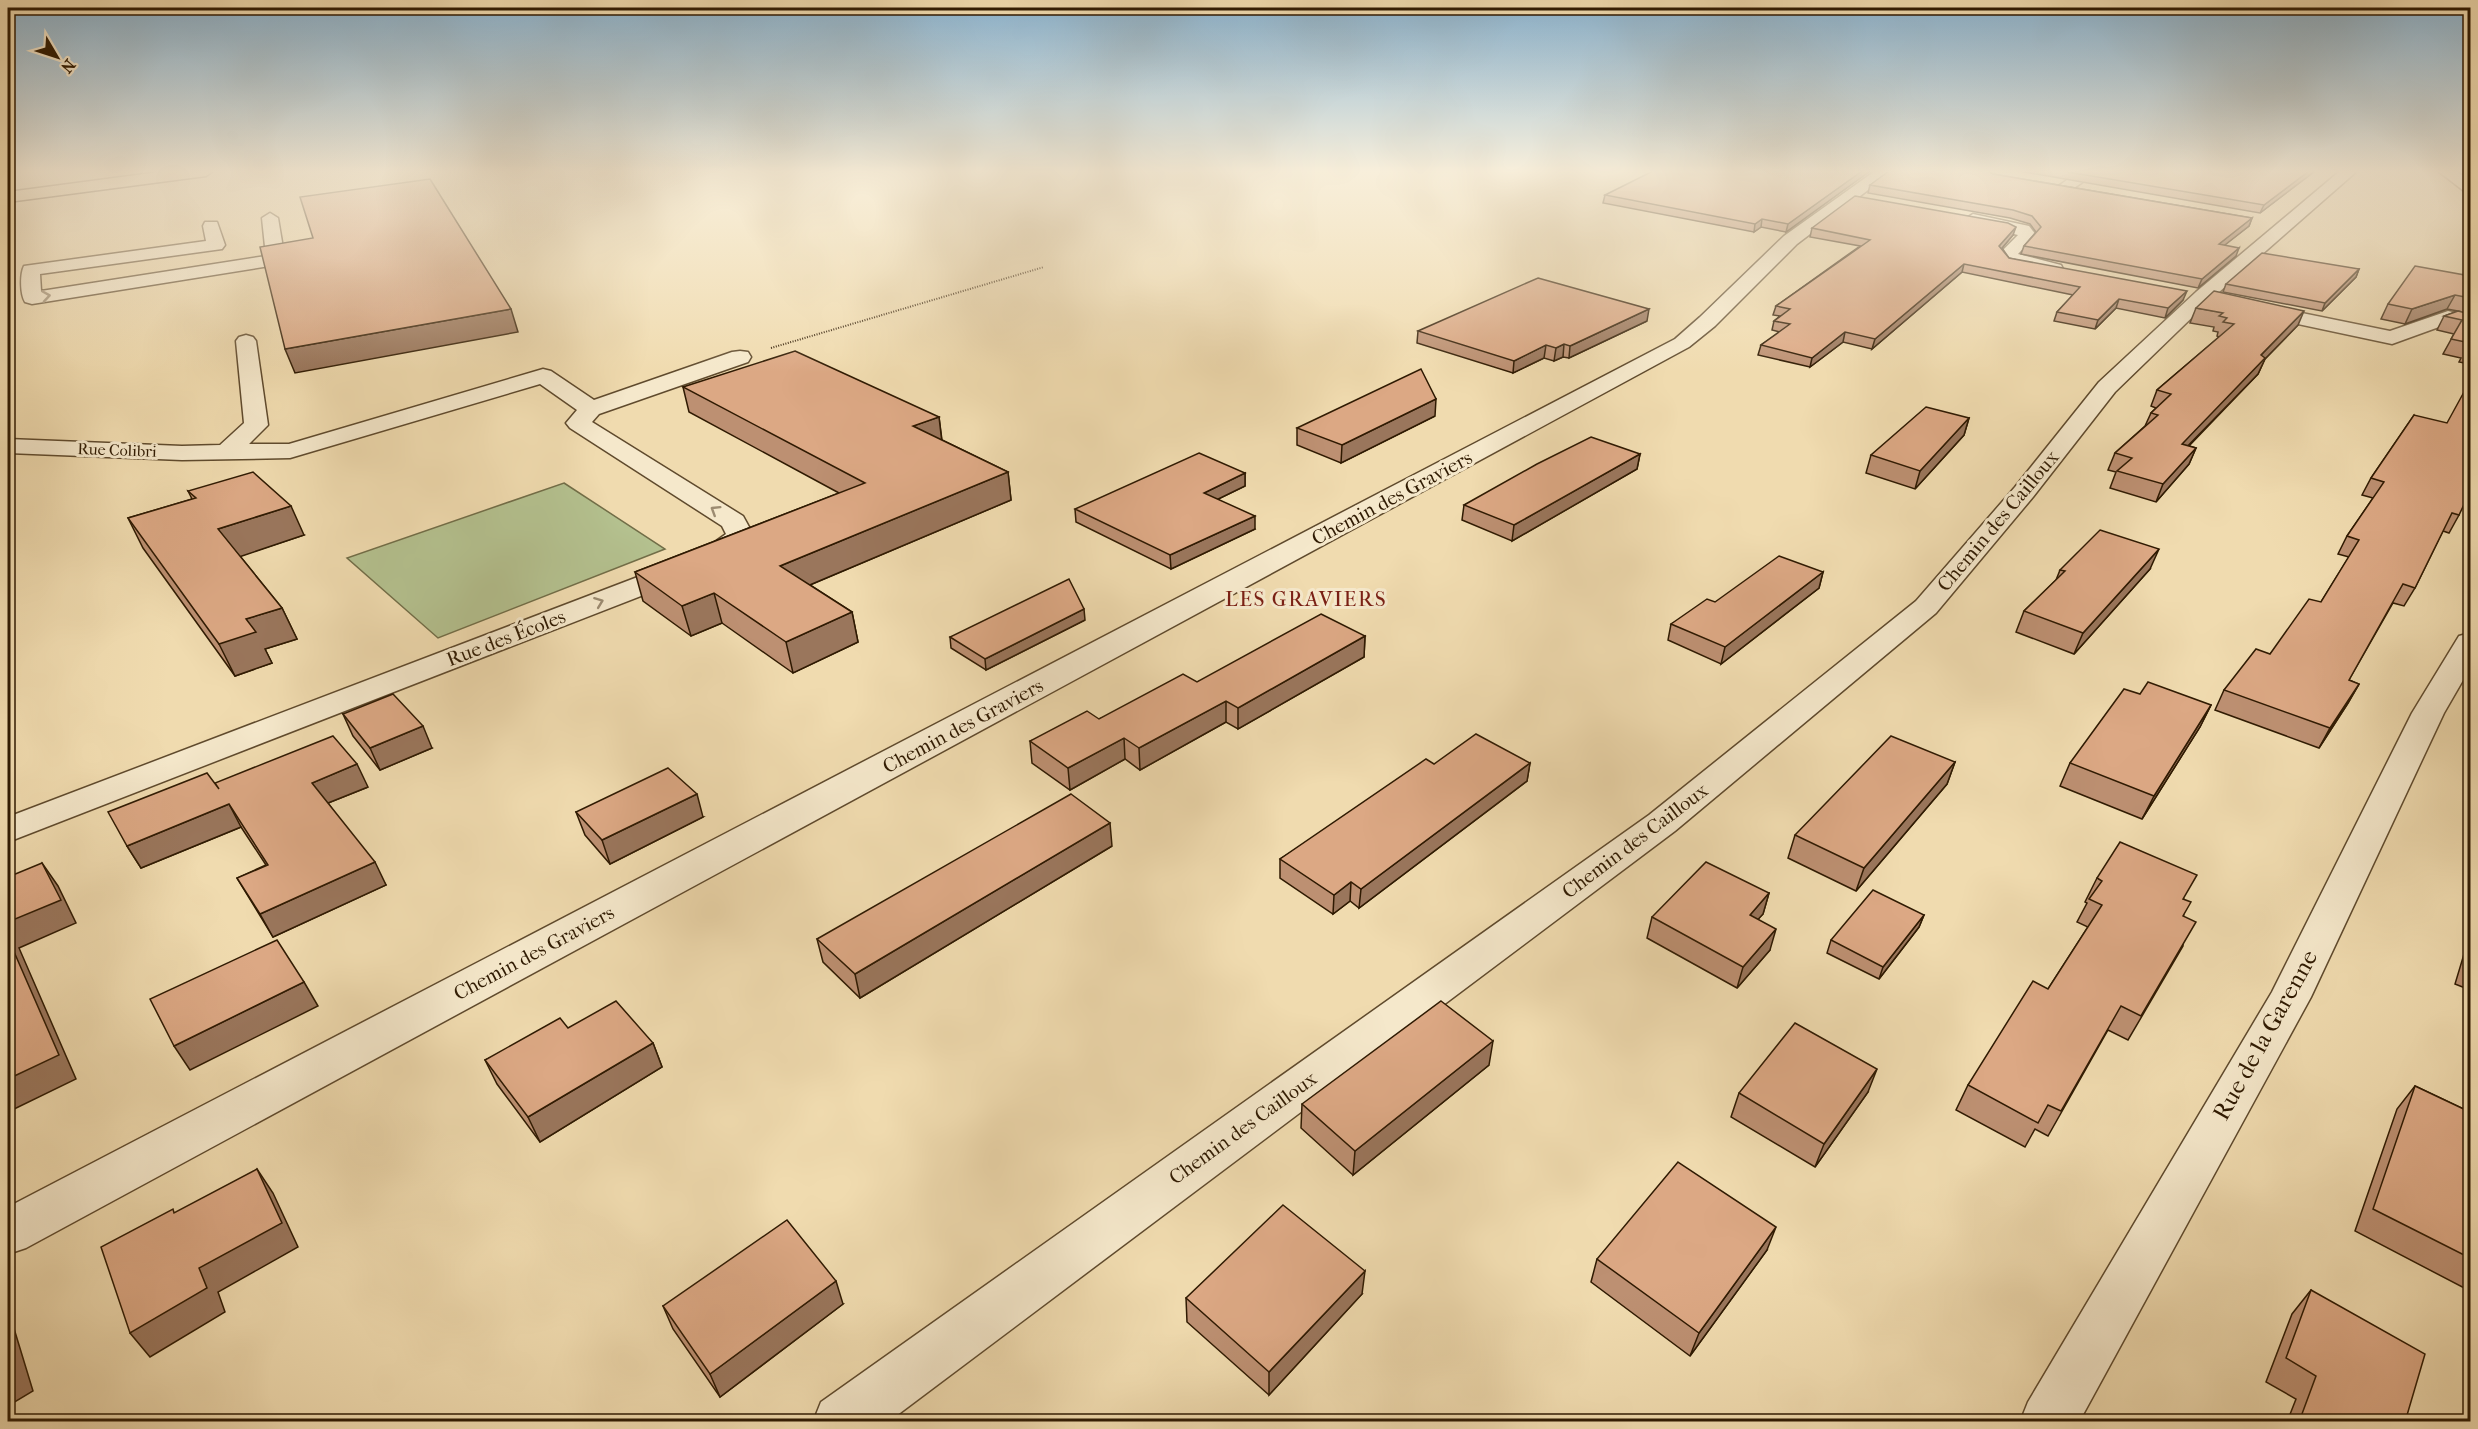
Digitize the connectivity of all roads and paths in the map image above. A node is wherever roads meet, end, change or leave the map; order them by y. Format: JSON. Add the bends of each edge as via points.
{"nodes":[{"id":1,"x":214,"y":238,"type":"edge"},
{"id":2,"x":273,"y":238,"type":"edge"},
{"id":3,"x":1798,"y":238,"type":"edge"},
{"id":4,"x":2025,"y":238,"type":"edge"},
{"id":5,"x":2264,"y":238,"type":"edge"},
{"id":6,"x":1044,"y":267,"type":"dead end"},
{"id":7,"x":2071,"y":272,"type":"edge"},
{"id":8,"x":2212,"y":299,"type":"junction"},
{"id":9,"x":2470,"y":321,"type":"edge"},
{"id":10,"x":246,"y":341,"type":"dead end"},
{"id":11,"x":740,"y":357,"type":"joint"},
{"id":12,"x":591,"y":409,"type":"junction"},
{"id":13,"x":8,"y":446,"type":"edge"},
{"id":14,"x":227,"y":452,"type":"junction"},
{"id":15,"x":2470,"y":642,"type":"edge"},
{"id":16,"x":8,"y":830,"type":"edge"},
{"id":17,"x":8,"y":1232,"type":"edge"},
{"id":18,"x":841,"y":1422,"type":"edge"},
{"id":19,"x":2048,"y":1422,"type":"edge"}],
"edges":[{"from":1,"to":2,"type":"street","one_way":true,"via":[[216,245],[32,270],[32,298],[276,260]]},
{"from":3,"to":17,"type":"street","name":"Chemin des Graviers","via":[[1779,250],[1707,324],[1682,343]]},
{"from":4,"to":7,"type":"street","via":[[2008,254],[2013,260]]},
{"from":5,"to":8,"type":"street","name":"Chemin des Cailloux"},
{"from":6,"to":11,"type":"path"},
{"from":8,"to":9,"type":"street","via":[[2392,338],[2448,316]]},
{"from":8,"to":18,"type":"street","name":"Chemin des Cailloux","via":[[2107,387],[1926,606],[1662,823]]},
{"from":10,"to":14,"type":"street","via":[[256,425]]},
{"from":11,"to":12,"type":"street"},
{"from":12,"to":14,"type":"street","name":"Rue Colibri","via":[[543,376],[290,451]]},
{"from":16,"to":12,"type":"street","name":"Rue des Écoles","one_way":true,"via":[[708,560],[740,536],[734,522],[578,423]]},
{"from":13,"to":14,"type":"street","name":"Rue Colibri"},
{"from":15,"to":19,"type":"street","name":"Rue de la Garenne","via":[[2428,713],[2289,997]]}]}
